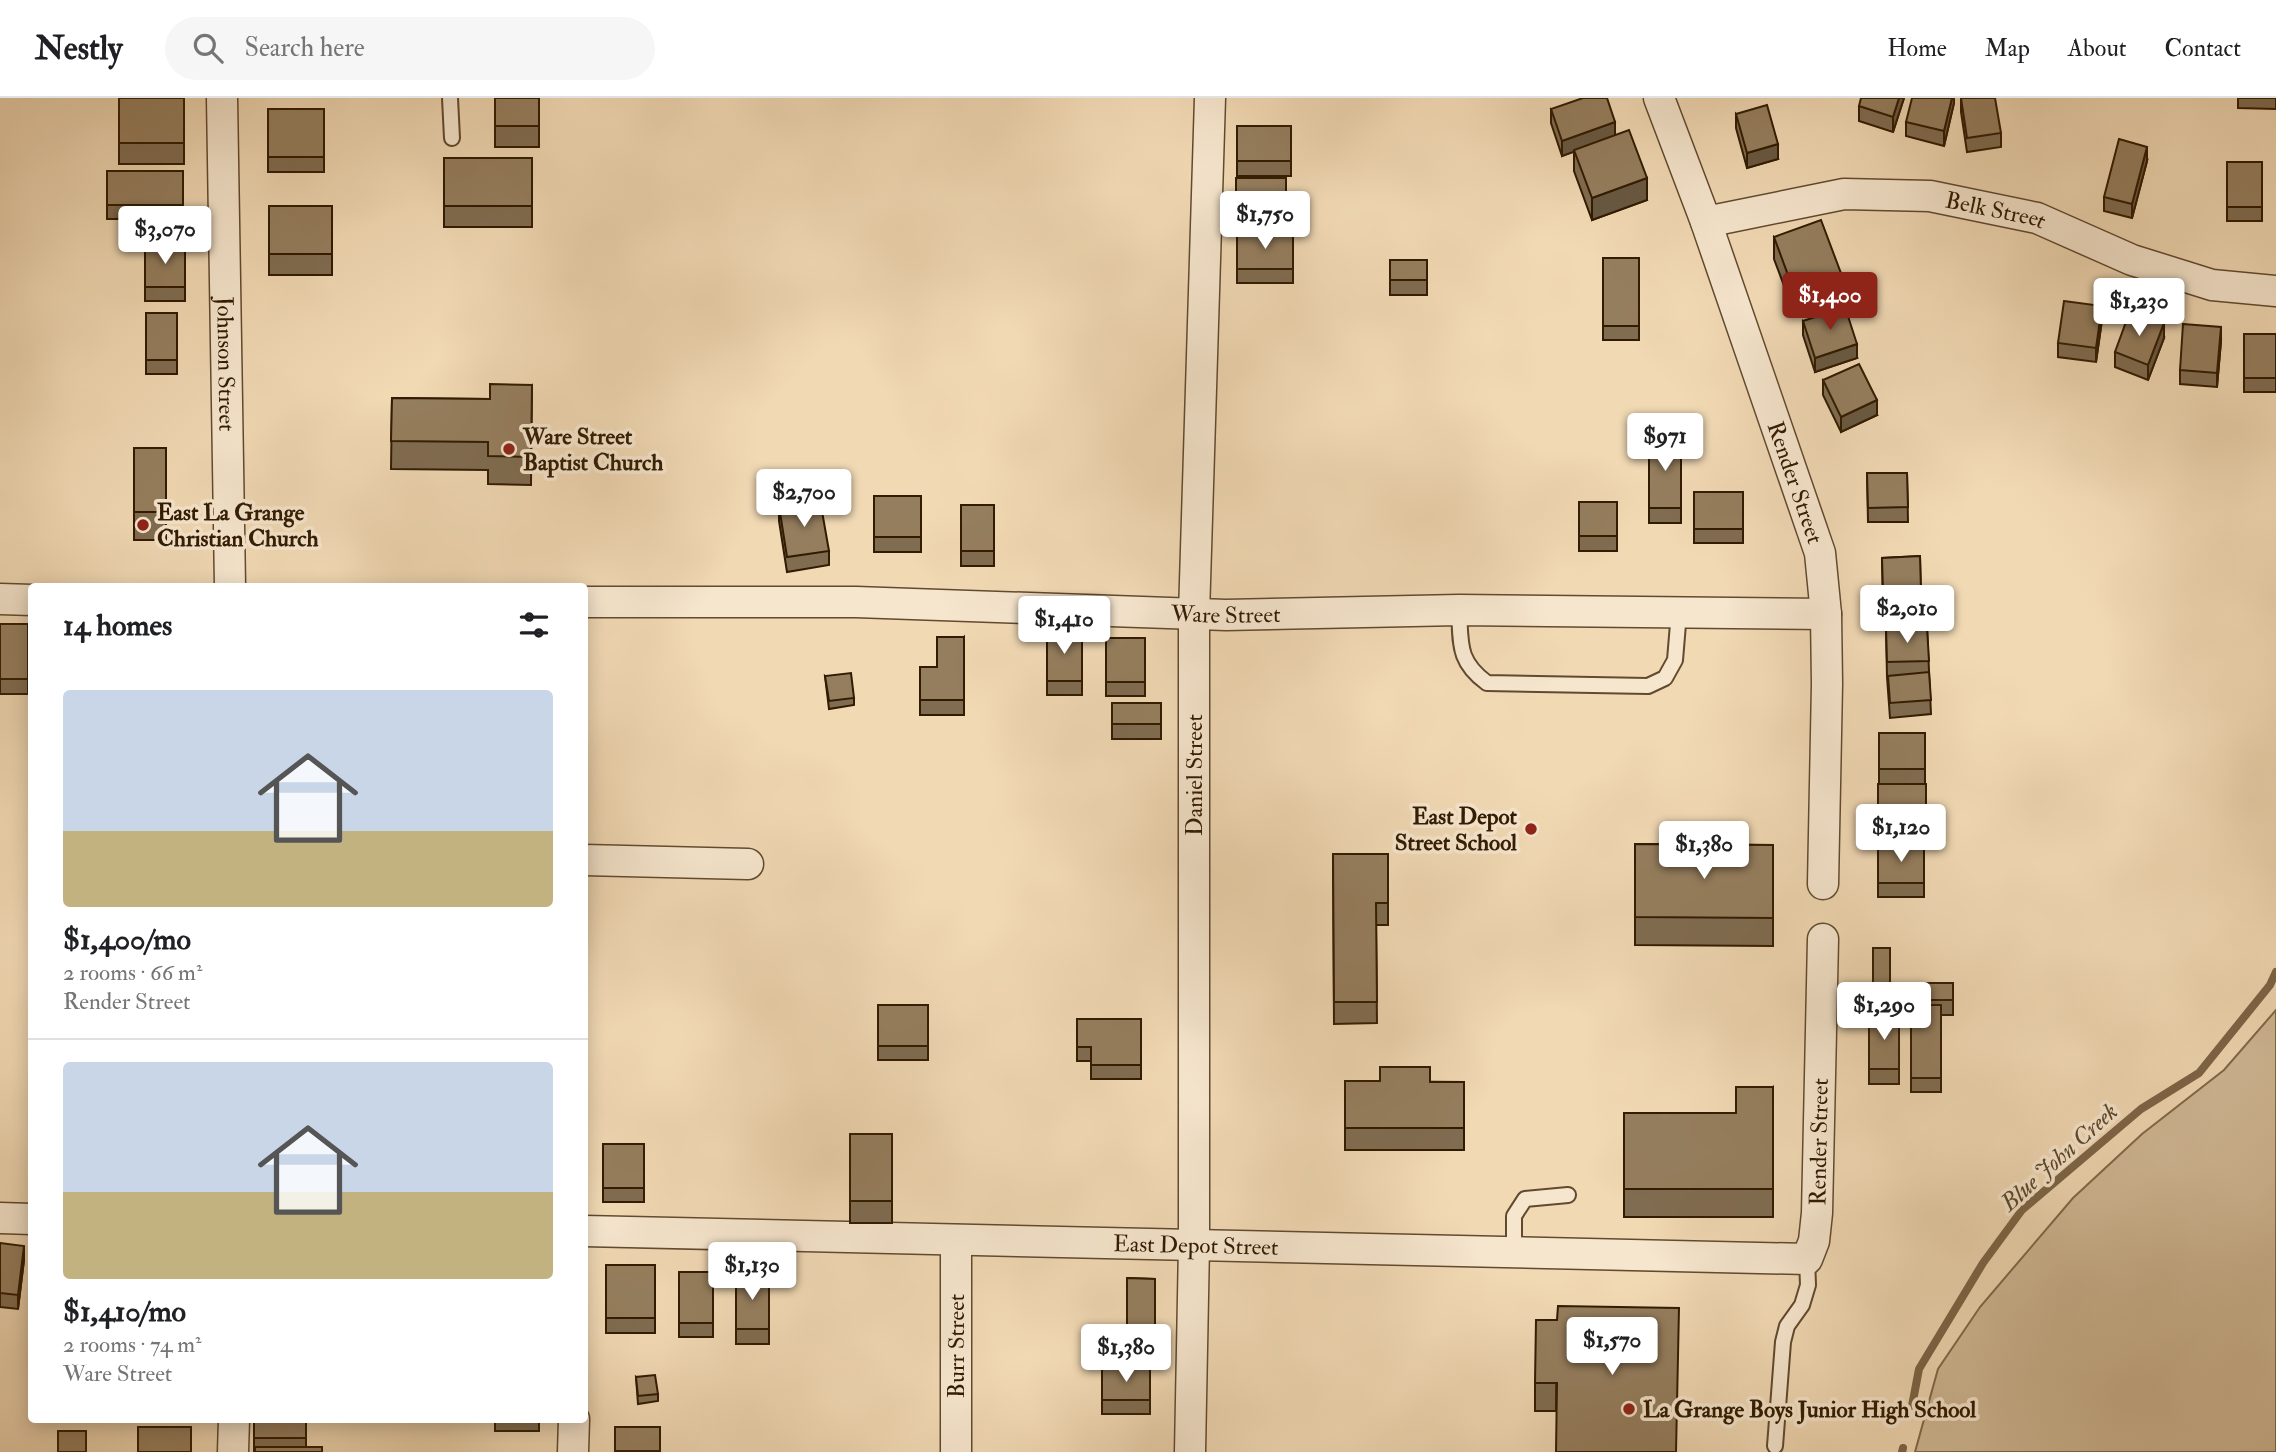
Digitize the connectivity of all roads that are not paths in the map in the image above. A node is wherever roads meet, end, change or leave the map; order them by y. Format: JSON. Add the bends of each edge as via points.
{"nodes":[{"id":1,"x":222,"y":98,"type":"edge"},
{"id":2,"x":450,"y":98,"type":"edge"},
{"id":3,"x":1210,"y":98,"type":"edge"},
{"id":4,"x":1658,"y":98,"type":"edge"},
{"id":5,"x":452,"y":138,"type":"dead end"},
{"id":6,"x":1706,"y":222,"type":"junction"},
{"id":7,"x":2276,"y":291,"type":"edge"},
{"id":8,"x":230,"y":583,"type":"edge"},
{"id":9,"x":0,"y":599,"type":"edge"},
{"id":10,"x":28,"y":600,"type":"edge"},
{"id":11,"x":588,"y":602,"type":"edge"},
{"id":12,"x":1459,"y":610,"type":"junction"},
{"id":13,"x":1679,"y":612,"type":"junction"},
{"id":14,"x":1194,"y":614,"type":"junction"},
{"id":15,"x":1826,"y":614,"type":"junction"},
{"id":16,"x":588,"y":860,"type":"edge"},
{"id":17,"x":748,"y":864,"type":"dead end"},
{"id":18,"x":1823,"y":884,"type":"dead end"},
{"id":19,"x":1823,"y":939,"type":"dead end"},
{"id":20,"x":1568,"y":1195,"type":"dead end"},
{"id":21,"x":0,"y":1218,"type":"edge"},
{"id":22,"x":28,"y":1219,"type":"edge"},
{"id":23,"x":588,"y":1231,"type":"edge"},
{"id":24,"x":956,"y":1240,"type":"junction"},
{"id":25,"x":1194,"y":1245,"type":"junction"},
{"id":26,"x":1514,"y":1252,"type":"junction"},
{"id":27,"x":1807,"y":1259,"type":"junction"},
{"id":28,"x":234,"y":1423,"type":"edge"},
{"id":29,"x":574,"y":1423,"type":"edge"},
{"id":30,"x":1774,"y":1446,"type":"dead end"},
{"id":31,"x":233,"y":1452,"type":"edge"},
{"id":32,"x":573,"y":1452,"type":"edge"},
{"id":33,"x":956,"y":1452,"type":"edge"},
{"id":34,"x":1191,"y":1452,"type":"edge"}],
"edges":[{"from":1,"to":8,"type":"street","name":"Johnson Street"},
{"from":2,"to":5,"type":"lane"},
{"from":3,"to":14,"type":"street","name":"Daniel Street"},
{"from":4,"to":6,"type":"street","name":"Render Street"},
{"from":6,"to":7,"type":"street","name":"Belk Street","via":[[1844,194],[1930,196],[2037,218],[2132,260],[2211,285]]},
{"from":6,"to":15,"type":"street","name":"Render Street","via":[[1820,553]]},
{"from":9,"to":10,"type":"street"},
{"from":11,"to":14,"type":"street","name":"Ware Street","via":[[856,602]]},
{"from":12,"to":13,"type":"street","name":"Ware Street"},
{"from":12,"to":13,"type":"lane","via":[[1462,649],[1471,671],[1487,683],[1603,687],[1648,687],[1665,678],[1675,660]]},
{"from":12,"to":14,"type":"street","name":"Ware Street"},
{"from":13,"to":15,"type":"street","name":"Ware Street"},
{"from":14,"to":25,"type":"street","name":"Daniel Street"},
{"from":15,"to":18,"type":"street","name":"Render Street"},
{"from":16,"to":17,"type":"street"},
{"from":19,"to":27,"type":"street","name":"Render Street","via":[[1817,1213]]},
{"from":20,"to":26,"type":"lane","via":[[1525,1199],[1514,1216]]},
{"from":21,"to":22,"type":"street"},
{"from":23,"to":24,"type":"street","name":"East Depot Street"},
{"from":24,"to":25,"type":"street","name":"East Depot Street"},
{"from":24,"to":33,"type":"street","name":"Burr Street"},
{"from":25,"to":26,"type":"street","name":"East Depot Street"},
{"from":25,"to":34,"type":"street","name":"Daniel Street"},
{"from":26,"to":27,"type":"street","name":"East Depot Street"},
{"from":27,"to":30,"type":"lane","via":[[1808,1285],[1783,1342]]},
{"from":28,"to":31,"type":"street"},
{"from":29,"to":32,"type":"street"}]}
